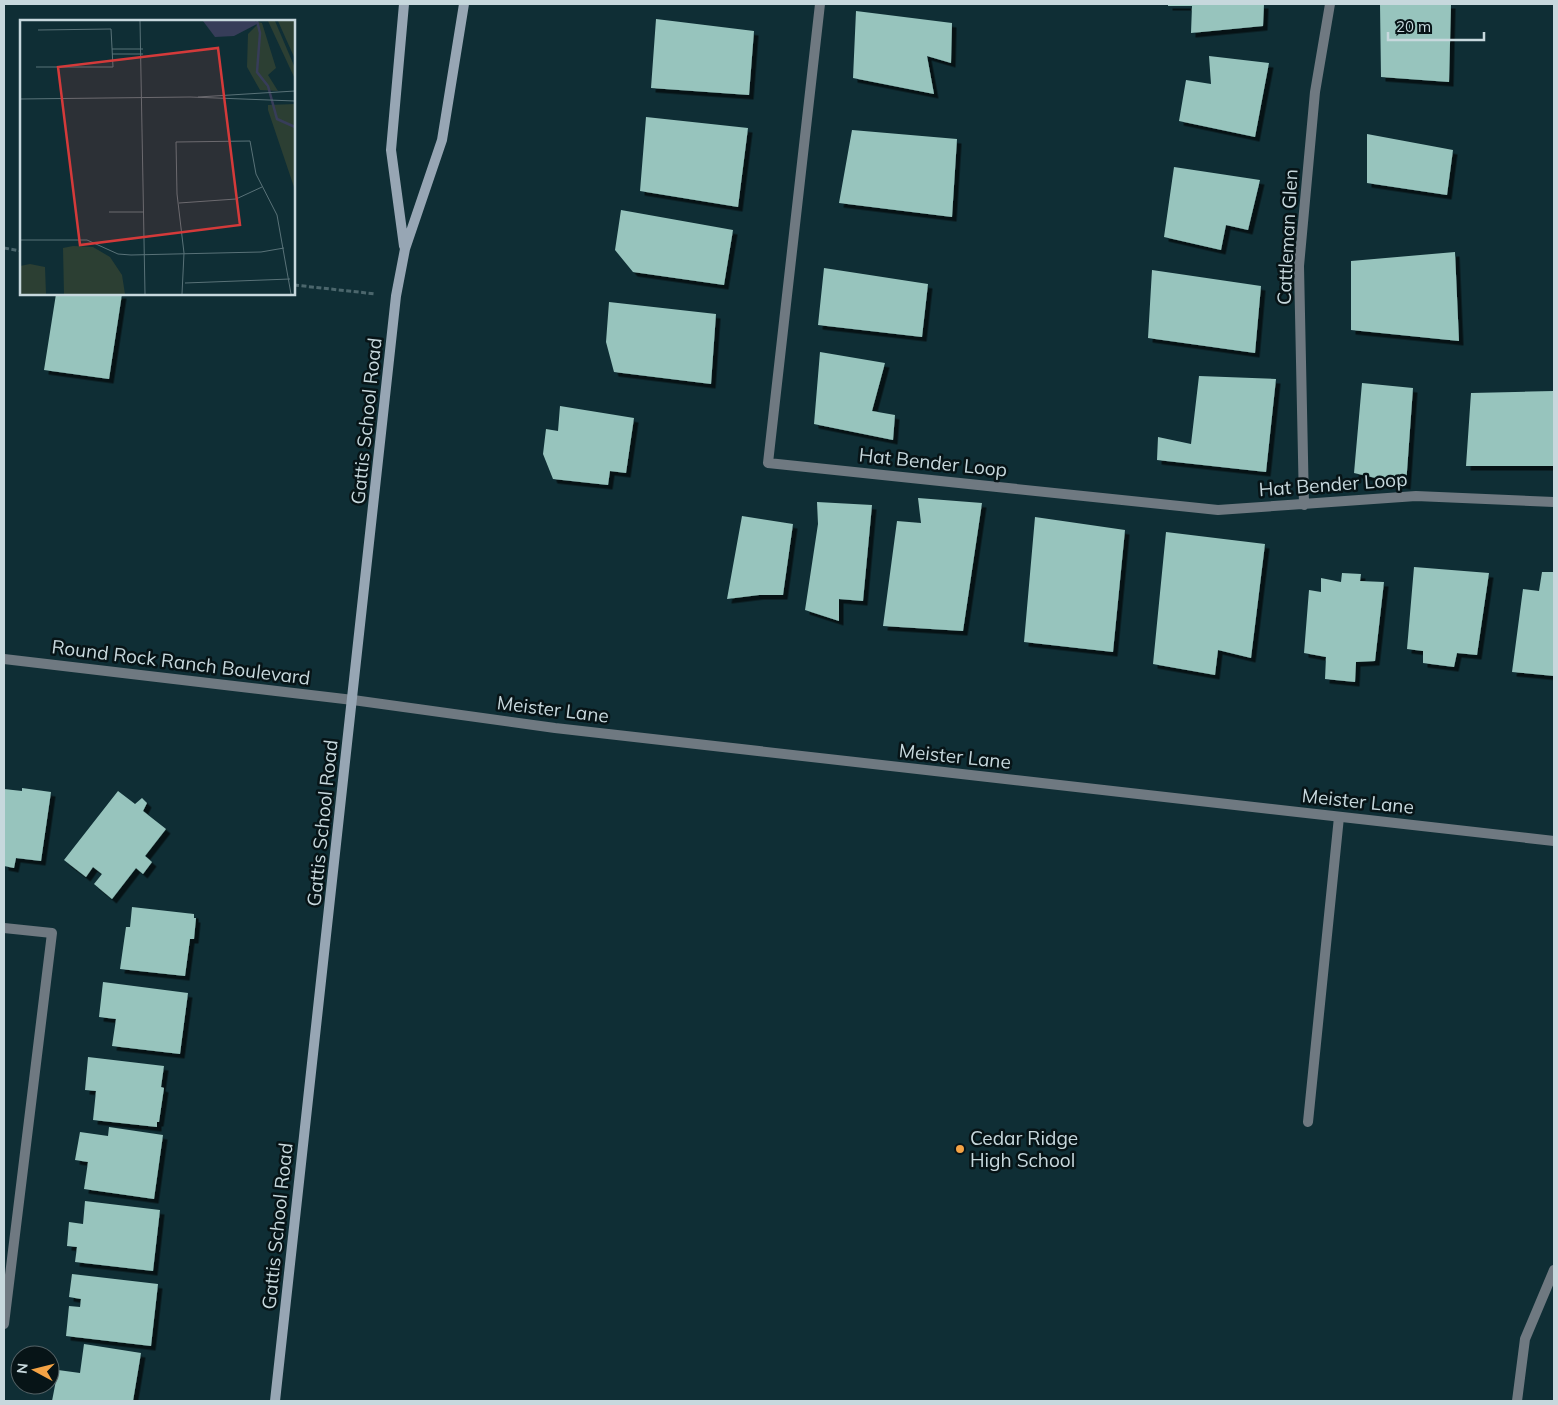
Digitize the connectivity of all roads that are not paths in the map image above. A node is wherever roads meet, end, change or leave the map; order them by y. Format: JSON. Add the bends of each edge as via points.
{"nodes":[{"id":1,"x":404,"y":4,"type":"edge"},
{"id":2,"x":464,"y":4,"type":"edge"},
{"id":3,"x":820,"y":4,"type":"edge"},
{"id":4,"x":1330,"y":4,"type":"edge"},
{"id":5,"x":405,"y":249,"type":"junction"},
{"id":6,"x":1554,"y":502,"type":"edge"},
{"id":7,"x":1304,"y":505,"type":"junction"},
{"id":8,"x":4,"y":659,"type":"edge"},
{"id":9,"x":353,"y":700,"type":"junction"},
{"id":10,"x":1339,"y":817,"type":"junction"},
{"id":11,"x":1554,"y":841,"type":"edge"},
{"id":12,"x":4,"y":928,"type":"edge"},
{"id":13,"x":1308,"y":1122,"type":"dead end"},
{"id":14,"x":1554,"y":1270,"type":"edge"},
{"id":15,"x":4,"y":1324,"type":"edge"},
{"id":16,"x":275,"y":1401,"type":"edge"},
{"id":17,"x":1517,"y":1401,"type":"edge"}],
"edges":[{"from":1,"to":5,"type":"main road","name":"Gattis School Road","via":[[391,150]]},
{"from":2,"to":5,"type":"main road","name":"Gattis School Road","via":[[442,140]]},
{"from":3,"to":7,"type":"street","name":"Hat Bender Loop","via":[[768,463],[1218,510]]},
{"from":4,"to":7,"type":"street","name":"Cattleman Glen","via":[[1315,92],[1299,266]]},
{"from":5,"to":9,"type":"main road","name":"Gattis School Road","via":[[396,296]]},
{"from":6,"to":7,"type":"street","name":"Hat Bender Loop","via":[[1416,496]]},
{"from":8,"to":9,"type":"street","name":"Round Rock Ranch Boulevard"},
{"from":9,"to":10,"type":"street","name":"Meister Lane","via":[[555,728]]},
{"from":9,"to":16,"type":"main road","name":"Gattis School Road"},
{"from":10,"to":11,"type":"street","name":"Meister Lane"},
{"from":10,"to":13,"type":"street"},
{"from":12,"to":15,"type":"street","via":[[52,933]]},
{"from":14,"to":17,"type":"street","via":[[1525,1339]]}]}
